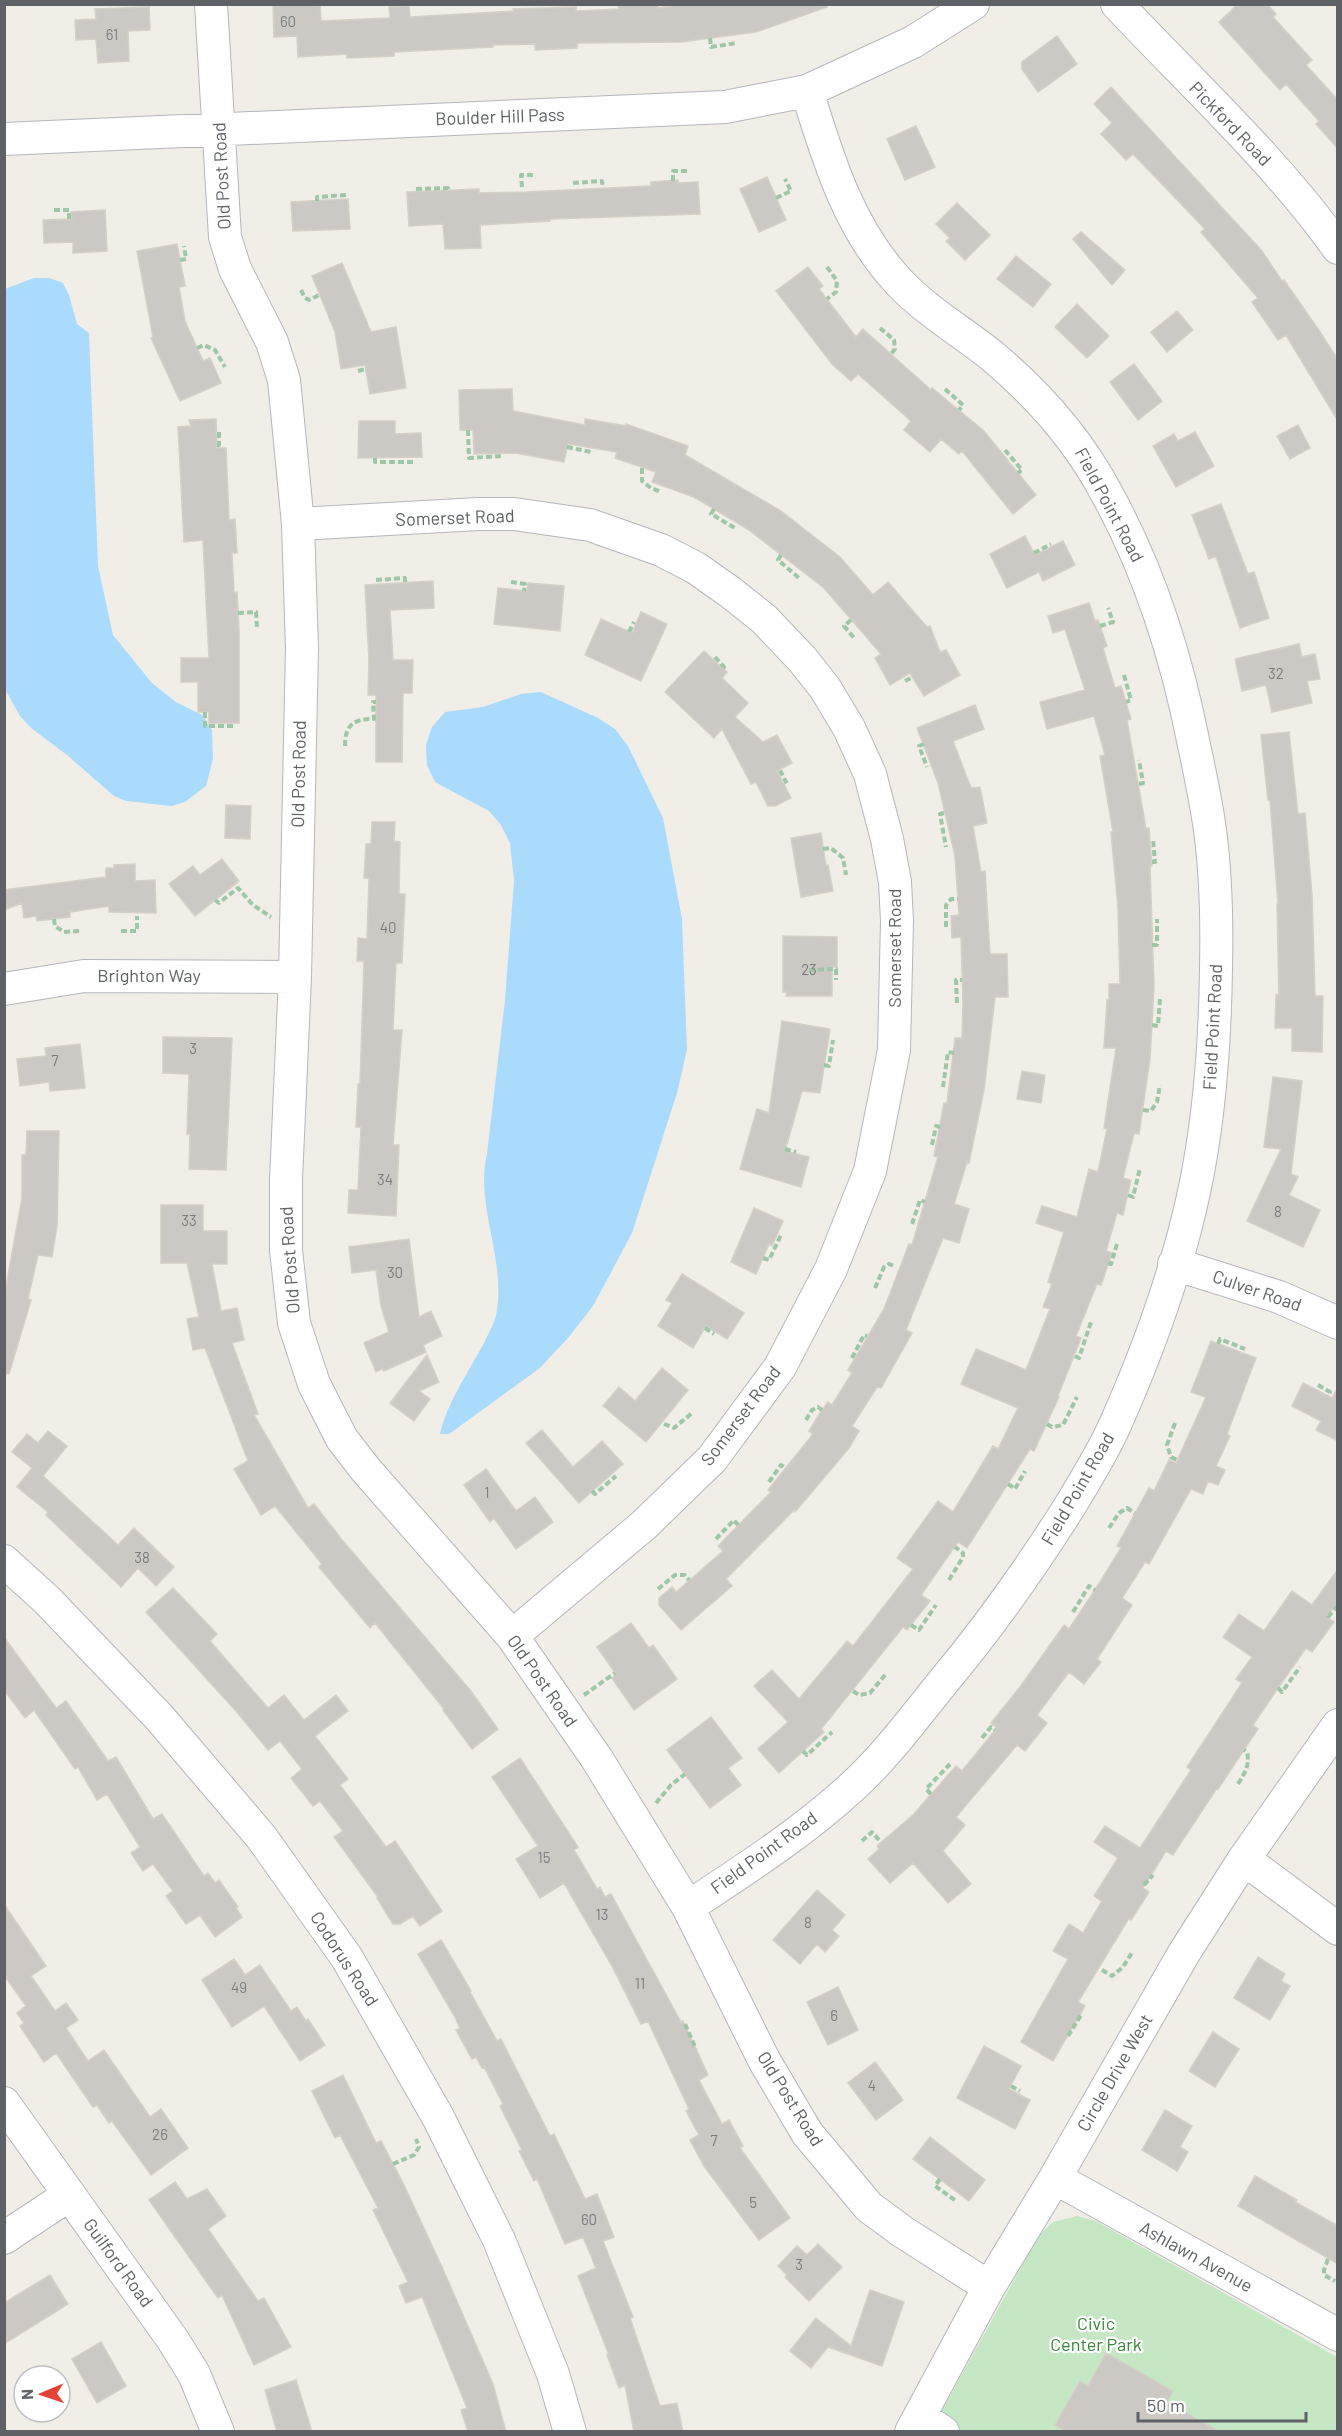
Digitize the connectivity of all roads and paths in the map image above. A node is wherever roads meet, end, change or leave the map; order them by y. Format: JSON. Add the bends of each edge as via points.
{"nodes":[{"id":1,"x":212,"y":4,"type":"edge"},
{"id":2,"x":973,"y":4,"type":"edge"},
{"id":3,"x":1117,"y":4,"type":"edge"},
{"id":4,"x":710,"y":38,"type":"dead end"},
{"id":5,"x":737,"y":43,"type":"dead end"},
{"id":6,"x":807,"y":91,"type":"junction"},
{"id":7,"x":219,"y":129,"type":"junction"},
{"id":8,"x":4,"y":139,"type":"edge"},
{"id":9,"x":688,"y":171,"type":"dead end"},
{"id":10,"x":536,"y":175,"type":"dead end"},
{"id":11,"x":785,"y":179,"type":"dead end"},
{"id":12,"x":673,"y":181,"type":"dead end"},
{"id":13,"x":573,"y":183,"type":"dead end"},
{"id":14,"x":522,"y":187,"type":"dead end"},
{"id":15,"x":603,"y":188,"type":"dead end"},
{"id":16,"x":416,"y":189,"type":"dead end"},
{"id":17,"x":448,"y":190,"type":"dead end"},
{"id":18,"x":346,"y":195,"type":"dead end"},
{"id":19,"x":776,"y":198,"type":"dead end"},
{"id":20,"x":317,"y":201,"type":"dead end"},
{"id":21,"x":54,"y":210,"type":"dead end"},
{"id":22,"x":69,"y":219,"type":"dead end"},
{"id":23,"x":184,"y":246,"type":"dead end"},
{"id":24,"x":1338,"y":248,"type":"edge"},
{"id":25,"x":180,"y":260,"type":"dead end"},
{"id":26,"x":827,"y":267,"type":"dead end"},
{"id":27,"x":301,"y":290,"type":"dead end"},
{"id":28,"x":319,"y":295,"type":"dead end"},
{"id":29,"x":827,"y":299,"type":"dead end"},
{"id":30,"x":879,"y":328,"type":"dead end"},
{"id":31,"x":197,"y":348,"type":"dead end"},
{"id":32,"x":891,"y":354,"type":"dead end"},
{"id":33,"x":225,"y":367,"type":"dead end"},
{"id":34,"x":366,"y":369,"type":"dead end"},
{"id":35,"x":358,"y":371,"type":"dead end"},
{"id":36,"x":945,"y":389,"type":"dead end"},
{"id":37,"x":959,"y":410,"type":"dead end"},
{"id":38,"x":468,"y":430,"type":"dead end"},
{"id":39,"x":219,"y":431,"type":"dead end"},
{"id":40,"x":217,"y":445,"type":"dead end"},
{"id":41,"x":567,"y":447,"type":"dead end"},
{"id":42,"x":1005,"y":450,"type":"dead end"},
{"id":43,"x":591,"y":452,"type":"dead end"},
{"id":44,"x":501,"y":456,"type":"dead end"},
{"id":45,"x":375,"y":458,"type":"dead end"},
{"id":46,"x":414,"y":462,"type":"dead end"},
{"id":47,"x":642,"y":468,"type":"dead end"},
{"id":48,"x":1018,"y":474,"type":"dead end"},
{"id":49,"x":661,"y":492,"type":"dead end"},
{"id":50,"x":714,"y":509,"type":"dead end"},
{"id":51,"x":298,"y":524,"type":"junction"},
{"id":52,"x":735,"y":528,"type":"dead end"},
{"id":53,"x":1051,"y":544,"type":"dead end"},
{"id":54,"x":1034,"y":553,"type":"dead end"},
{"id":55,"x":782,"y":555,"type":"dead end"},
{"id":56,"x":800,"y":578,"type":"dead end"},
{"id":57,"x":376,"y":579,"type":"dead end"},
{"id":58,"x":511,"y":582,"type":"dead end"},
{"id":59,"x":405,"y":583,"type":"dead end"},
{"id":60,"x":524,"y":591,"type":"dead end"},
{"id":61,"x":1108,"y":608,"type":"dead end"},
{"id":62,"x":238,"y":613,"type":"dead end"},
{"id":63,"x":851,"y":620,"type":"dead end"},
{"id":64,"x":634,"y":622,"type":"dead end"},
{"id":65,"x":1100,"y":626,"type":"dead end"},
{"id":66,"x":257,"y":628,"type":"dead end"},
{"id":67,"x":629,"y":632,"type":"dead end"},
{"id":68,"x":855,"y":639,"type":"dead end"},
{"id":69,"x":716,"y":657,"type":"dead end"},
{"id":70,"x":723,"y":668,"type":"dead end"},
{"id":71,"x":1124,"y":675,"type":"dead end"},
{"id":72,"x":913,"y":677,"type":"dead end"},
{"id":73,"x":905,"y":681,"type":"dead end"},
{"id":74,"x":376,"y":702,"type":"dead end"},
{"id":75,"x":1126,"y":702,"type":"dead end"},
{"id":76,"x":205,"y":712,"type":"dead end"},
{"id":77,"x":233,"y":726,"type":"dead end"},
{"id":78,"x":924,"y":744,"type":"dead end"},
{"id":79,"x":345,"y":746,"type":"dead end"},
{"id":80,"x":1139,"y":760,"type":"dead end"},
{"id":81,"x":927,"y":767,"type":"dead end"},
{"id":82,"x":779,"y":773,"type":"dead end"},
{"id":83,"x":1139,"y":784,"type":"dead end"},
{"id":84,"x":788,"y":786,"type":"dead end"},
{"id":85,"x":944,"y":813,"type":"dead end"},
{"id":86,"x":1153,"y":839,"type":"dead end"},
{"id":87,"x":946,"y":847,"type":"dead end"},
{"id":88,"x":823,"y":849,"type":"dead end"},
{"id":89,"x":1152,"y":862,"type":"dead end"},
{"id":90,"x":846,"y":875,"type":"dead end"},
{"id":91,"x":958,"y":899,"type":"dead end"},
{"id":92,"x":216,"y":900,"type":"dead end"},
{"id":93,"x":137,"y":916,"type":"dead end"},
{"id":94,"x":54,"y":919,"type":"dead end"},
{"id":95,"x":273,"y":919,"type":"dead end"},
{"id":96,"x":1157,"y":919,"type":"dead end"},
{"id":97,"x":946,"y":927,"type":"dead end"},
{"id":98,"x":79,"y":931,"type":"dead end"},
{"id":99,"x":121,"y":931,"type":"dead end"},
{"id":100,"x":1152,"y":945,"type":"dead end"},
{"id":101,"x":809,"y":970,"type":"dead end"},
{"id":102,"x":295,"y":977,"type":"junction"},
{"id":103,"x":836,"y":980,"type":"dead end"},
{"id":104,"x":962,"y":980,"type":"dead end"},
{"id":105,"x":4,"y":989,"type":"edge"},
{"id":106,"x":1160,"y":998,"type":"dead end"},
{"id":107,"x":957,"y":1003,"type":"dead end"},
{"id":108,"x":1152,"y":1025,"type":"dead end"},
{"id":109,"x":833,"y":1040,"type":"dead end"},
{"id":110,"x":954,"y":1053,"type":"dead end"},
{"id":111,"x":824,"y":1065,"type":"dead end"},
{"id":112,"x":1160,"y":1086,"type":"dead end"},
{"id":113,"x":943,"y":1087,"type":"dead end"},
{"id":114,"x":1143,"y":1110,"type":"dead end"},
{"id":115,"x":940,"y":1126,"type":"dead end"},
{"id":116,"x":932,"y":1145,"type":"dead end"},
{"id":117,"x":785,"y":1149,"type":"dead end"},
{"id":118,"x":796,"y":1152,"type":"dead end"},
{"id":119,"x":1140,"y":1168,"type":"dead end"},
{"id":120,"x":1128,"y":1196,"type":"dead end"},
{"id":121,"x":925,"y":1202,"type":"dead end"},
{"id":122,"x":912,"y":1224,"type":"dead end"},
{"id":123,"x":781,"y":1235,"type":"dead end"},
{"id":124,"x":1117,"y":1244,"type":"dead end"},
{"id":125,"x":763,"y":1258,"type":"dead end"},
{"id":126,"x":1108,"y":1263,"type":"dead end"},
{"id":127,"x":1174,"y":1264,"type":"junction"},
{"id":128,"x":894,"y":1266,"type":"dead end"},
{"id":129,"x":875,"y":1288,"type":"dead end"},
{"id":130,"x":1091,"y":1322,"type":"dead end"},
{"id":131,"x":1338,"y":1323,"type":"edge"},
{"id":132,"x":705,"y":1328,"type":"dead end"},
{"id":133,"x":714,"y":1334,"type":"dead end"},
{"id":134,"x":867,"y":1336,"type":"dead end"},
{"id":135,"x":1218,"y":1344,"type":"dead end"},
{"id":136,"x":1245,"y":1349,"type":"dead end"},
{"id":137,"x":1074,"y":1356,"type":"dead end"},
{"id":138,"x":852,"y":1358,"type":"dead end"},
{"id":139,"x":1318,"y":1385,"type":"dead end"},
{"id":140,"x":1328,"y":1396,"type":"dead end"},
{"id":141,"x":1077,"y":1397,"type":"dead end"},
{"id":142,"x":822,"y":1410,"type":"dead end"},
{"id":143,"x":692,"y":1413,"type":"dead end"},
{"id":144,"x":806,"y":1420,"type":"dead end"},
{"id":145,"x":1175,"y":1423,"type":"dead end"},
{"id":146,"x":664,"y":1424,"type":"dead end"},
{"id":147,"x":1047,"y":1424,"type":"dead end"},
{"id":148,"x":1177,"y":1460,"type":"dead end"},
{"id":149,"x":786,"y":1468,"type":"dead end"},
{"id":150,"x":1025,"y":1471,"type":"dead end"},
{"id":151,"x":616,"y":1476,"type":"dead end"},
{"id":152,"x":769,"y":1482,"type":"dead end"},
{"id":153,"x":1008,"y":1484,"type":"dead end"},
{"id":154,"x":592,"y":1491,"type":"dead end"},
{"id":155,"x":1135,"y":1513,"type":"dead end"},
{"id":156,"x":738,"y":1525,"type":"dead end"},
{"id":157,"x":1109,"y":1528,"type":"dead end"},
{"id":158,"x":716,"y":1539,"type":"dead end"},
{"id":159,"x":955,"y":1547,"type":"dead end"},
{"id":160,"x":4,"y":1561,"type":"edge"},
{"id":161,"x":689,"y":1580,"type":"dead end"},
{"id":162,"x":949,"y":1580,"type":"dead end"},
{"id":163,"x":658,"y":1590,"type":"dead end"},
{"id":164,"x":1095,"y":1590,"type":"dead end"},
{"id":165,"x":936,"y":1605,"type":"dead end"},
{"id":166,"x":1337,"y":1606,"type":"edge"},
{"id":167,"x":1073,"y":1612,"type":"dead end"},
{"id":168,"x":1328,"y":1615,"type":"dead end"},
{"id":169,"x":911,"y":1625,"type":"dead end"},
{"id":170,"x":512,"y":1636,"type":"junction"},
{"id":171,"x":1299,"y":1667,"type":"dead end"},
{"id":172,"x":615,"y":1673,"type":"dead end"},
{"id":173,"x":885,"y":1675,"type":"dead end"},
{"id":174,"x":1278,"y":1689,"type":"dead end"},
{"id":175,"x":853,"y":1691,"type":"dead end"},
{"id":176,"x":583,"y":1696,"type":"dead end"},
{"id":177,"x":1338,"y":1725,"type":"edge"},
{"id":178,"x":995,"y":1730,"type":"dead end"},
{"id":179,"x":832,"y":1732,"type":"dead end"},
{"id":180,"x":982,"y":1738,"type":"dead end"},
{"id":181,"x":1244,"y":1750,"type":"dead end"},
{"id":182,"x":803,"y":1751,"type":"dead end"},
{"id":183,"x":950,"y":1764,"type":"dead end"},
{"id":184,"x":685,"y":1774,"type":"dead end"},
{"id":185,"x":1238,"y":1784,"type":"dead end"},
{"id":186,"x":932,"y":1794,"type":"dead end"},
{"id":187,"x":654,"y":1804,"type":"dead end"},
{"id":188,"x":862,"y":1841,"type":"dead end"},
{"id":189,"x":881,"y":1842,"type":"dead end"},
{"id":190,"x":1244,"y":1859,"type":"junction"},
{"id":191,"x":1153,"y":1875,"type":"dead end"},
{"id":192,"x":1144,"y":1885,"type":"dead end"},
{"id":193,"x":688,"y":1907,"type":"junction"},
{"id":194,"x":1338,"y":1929,"type":"edge"},
{"id":195,"x":1133,"y":1951,"type":"dead end"},
{"id":196,"x":1102,"y":1970,"type":"dead end"},
{"id":197,"x":1082,"y":2015,"type":"dead end"},
{"id":198,"x":685,"y":2024,"type":"dead end"},
{"id":199,"x":1068,"y":2036,"type":"dead end"},
{"id":200,"x":696,"y":2049,"type":"dead end"},
{"id":201,"x":1011,"y":2086,"type":"dead end"},
{"id":202,"x":1020,"y":2091,"type":"dead end"},
{"id":203,"x":4,"y":2103,"type":"edge"},
{"id":204,"x":416,"y":2139,"type":"dead end"},
{"id":205,"x":393,"y":2164,"type":"dead end"},
{"id":206,"x":1055,"y":2178,"type":"junction"},
{"id":207,"x":940,"y":2179,"type":"dead end"},
{"id":208,"x":69,"y":2195,"type":"junction"},
{"id":209,"x":956,"y":2201,"type":"dead end"},
{"id":210,"x":4,"y":2238,"type":"edge"},
{"id":211,"x":1328,"y":2259,"type":"dead end"},
{"id":212,"x":1335,"y":2281,"type":"dead end"},
{"id":213,"x":989,"y":2287,"type":"junction"},
{"id":214,"x":1338,"y":2335,"type":"edge"},
{"id":215,"x":925,"y":2427,"type":"edge"},
{"id":216,"x":218,"y":2432,"type":"edge"},
{"id":217,"x":570,"y":2432,"type":"edge"}],
"edges":[{"from":1,"to":7,"type":"street","name":"Old Post Road"},
{"from":2,"to":6,"type":"street","name":"Boulder Hill Pass","via":[[913,42]]},
{"from":3,"to":24,"type":"street","name":"Pickford Road","via":[[1273,169]]},
{"from":4,"to":5,"type":"path","via":[[711,47]]},
{"from":6,"to":7,"type":"street","name":"Boulder Hill Pass","via":[[725,107],[680,110]]},
{"from":6,"to":127,"type":"street","name":"Field Point Road","via":[[829,164],[854,218],[895,278],[1027,387],[1065,427],[1098,477],[1143,567],[1170,647],[1203,786],[1211,836],[1217,934],[1210,1093],[1194,1193]]},
{"from":7,"to":8,"type":"street","name":"Boulder Hill Pass"},
{"from":7,"to":51,"type":"street","name":"Old Post Road","via":[[225,237],[235,269],[272,342],[284,380]]},
{"from":9,"to":12,"type":"path","via":[[673,171]]},
{"from":10,"to":14,"type":"path","via":[[521,176]]},
{"from":11,"to":19,"type":"path","via":[[790,191]]},
{"from":13,"to":15,"type":"path","via":[[602,181]]},
{"from":16,"to":17,"type":"path"},
{"from":18,"to":20,"type":"path","via":[[317,197]]},
{"from":21,"to":22,"type":"path","via":[[69,210]]},
{"from":23,"to":25,"type":"path","via":[[186,259]]},
{"from":26,"to":29,"type":"path","via":[[837,281],[836,292]]},
{"from":27,"to":28,"type":"path","via":[[309,300]]},
{"from":30,"to":32,"type":"path","via":[[894,340]]},
{"from":31,"to":33,"type":"path","via":[[204,345],[215,350]]},
{"from":34,"to":35,"type":"path"},
{"from":36,"to":37,"type":"path","via":[[963,405]]},
{"from":38,"to":44,"type":"path","via":[[469,458]]},
{"from":39,"to":40,"type":"path"},
{"from":41,"to":43,"type":"path"},
{"from":42,"to":48,"type":"path","via":[[1022,470]]},
{"from":45,"to":46,"type":"path","via":[[375,462]]},
{"from":47,"to":49,"type":"path","via":[[642,481]]},
{"from":50,"to":52,"type":"path","via":[[711,514]]},
{"from":51,"to":102,"type":"street","name":"Old Post Road","via":[[302,648]]},
{"from":51,"to":170,"type":"street","name":"Somerset Road","via":[[513,514],[590,525],[661,550],[696,568],[764,619],[825,688],[870,774],[887,839],[897,921],[894,1050],[870,1171],[831,1269],[780,1367],[712,1459],[644,1525]]},
{"from":53,"to":54,"type":"path"},
{"from":55,"to":56,"type":"path","via":[[778,560]]},
{"from":57,"to":59,"type":"path","via":[[405,578]]},
{"from":58,"to":60,"type":"path","via":[[525,584]]},
{"from":61,"to":65,"type":"path","via":[[1113,622]]},
{"from":62,"to":66,"type":"path","via":[[256,612]]},
{"from":63,"to":68,"type":"path","via":[[844,626]]},
{"from":64,"to":67,"type":"path"},
{"from":69,"to":70,"type":"path"},
{"from":71,"to":75,"type":"path","via":[[1131,700]]},
{"from":72,"to":73,"type":"path"},
{"from":74,"to":79,"type":"path","via":[[374,719],[359,719],[350,724],[345,732]]},
{"from":76,"to":77,"type":"path","via":[[205,726]]},
{"from":78,"to":81,"type":"path","via":[[919,746]]},
{"from":80,"to":83,"type":"path","via":[[1143,783]]},
{"from":82,"to":84,"type":"path"},
{"from":85,"to":87,"type":"path","via":[[940,814]]},
{"from":86,"to":89,"type":"path"},
{"from":88,"to":90,"type":"path","via":[[831,848],[843,858]]},
{"from":91,"to":97,"type":"path","via":[[951,899],[946,905]]},
{"from":92,"to":95,"type":"path","via":[[219,903],[238,888]]},
{"from":93,"to":99,"type":"path","via":[[137,931]]},
{"from":94,"to":98,"type":"path","via":[[55,926],[64,932]]},
{"from":96,"to":100,"type":"path","via":[[1157,945]]},
{"from":101,"to":103,"type":"path","via":[[836,969]]},
{"from":102,"to":105,"type":"street","name":"Brighton Way","via":[[84,976]]},
{"from":102,"to":170,"type":"street","name":"Old Post Road","via":[[286,1250],[294,1323],[304,1354],[342,1440]]},
{"from":104,"to":107,"type":"path","via":[[956,980]]},
{"from":106,"to":108,"type":"path","via":[[1158,1026]]},
{"from":109,"to":111,"type":"path","via":[[829,1066]]},
{"from":110,"to":113,"type":"path","via":[[948,1053]]},
{"from":112,"to":114,"type":"path","via":[[1151,1111]]},
{"from":115,"to":116,"type":"path","via":[[936,1126]]},
{"from":117,"to":118,"type":"path"},
{"from":119,"to":120,"type":"path","via":[[1133,1197]]},
{"from":121,"to":122,"type":"path","via":[[920,1200]]},
{"from":123,"to":125,"type":"path","via":[[769,1260]]},
{"from":124,"to":126,"type":"path","via":[[1111,1264]]},
{"from":127,"to":131,"type":"street","name":"Culver Road","via":[[1280,1297]]},
{"from":127,"to":193,"type":"street","name":"Field Point Road","via":[[1143,1357],[1114,1427],[1024,1578],[968,1652],[853,1786],[792,1836]]},
{"from":128,"to":129,"type":"path","via":[[884,1267]]},
{"from":130,"to":137,"type":"path","via":[[1079,1358]]},
{"from":132,"to":133,"type":"path"},
{"from":134,"to":138,"type":"path","via":[[864,1335]]},
{"from":135,"to":136,"type":"path","via":[[1220,1339]]},
{"from":139,"to":140,"type":"path","via":[[1330,1392]]},
{"from":141,"to":147,"type":"path","via":[[1063,1425]]},
{"from":142,"to":144,"type":"path","via":[[812,1410]]},
{"from":143,"to":146,"type":"path","via":[[674,1428]]},
{"from":145,"to":148,"type":"path","via":[[1167,1445],[1171,1457]]},
{"from":149,"to":152,"type":"path","via":[[781,1465]]},
{"from":150,"to":153,"type":"path","via":[[1015,1489]]},
{"from":151,"to":154,"type":"path","via":[[595,1494]]},
{"from":155,"to":157,"type":"path","via":[[1127,1508]]},
{"from":156,"to":158,"type":"path","via":[[734,1520]]},
{"from":159,"to":162,"type":"path","via":[[963,1557]]},
{"from":160,"to":217,"type":"street","name":"Codorus Road","via":[[47,1600],[159,1717],[262,1838],[347,1958],[438,2116],[499,2240],[553,2374]]},
{"from":161,"to":163,"type":"path","via":[[685,1575],[675,1575]]},
{"from":164,"to":167,"type":"path","via":[[1089,1586]]},
{"from":165,"to":169,"type":"path","via":[[919,1630]]},
{"from":166,"to":168,"type":"path"},
{"from":170,"to":193,"type":"street","name":"Old Post Road","via":[[597,1759]]},
{"from":171,"to":174,"type":"path","via":[[1282,1692]]},
{"from":172,"to":176,"type":"path"},
{"from":173,"to":175,"type":"path","via":[[870,1693],[859,1695]]},
{"from":177,"to":190,"type":"street","name":"Circle Drive West"},
{"from":178,"to":180,"type":"path","via":[[991,1727]]},
{"from":179,"to":182,"type":"path","via":[[807,1755]]},
{"from":181,"to":185,"type":"path","via":[[1249,1760]]},
{"from":183,"to":186,"type":"path","via":[[926,1789]]},
{"from":184,"to":187,"type":"path"},
{"from":188,"to":189,"type":"path","via":[[872,1832]]},
{"from":190,"to":194,"type":"street"},
{"from":190,"to":206,"type":"street","name":"Circle Drive West","via":[[1184,1953]]},
{"from":191,"to":192,"type":"path"},
{"from":193,"to":213,"type":"street","name":"Old Post Road","via":[[764,2060],[807,2133],[869,2207]]},
{"from":195,"to":196,"type":"path","via":[[1112,1976]]},
{"from":197,"to":199,"type":"path"},
{"from":198,"to":200,"type":"path"},
{"from":201,"to":202,"type":"path"},
{"from":203,"to":208,"type":"street","name":"Guilford Road"},
{"from":204,"to":205,"type":"path","via":[[419,2147],[414,2155]]},
{"from":206,"to":213,"type":"street","name":"Circle Drive West"},
{"from":206,"to":214,"type":"street","name":"Ashlawn Avenue"},
{"from":207,"to":209,"type":"path","via":[[935,2186]]},
{"from":208,"to":210,"type":"street"},
{"from":208,"to":216,"type":"street","name":"Guilford Road","via":[[194,2374]]},
{"from":211,"to":212,"type":"path","via":[[1324,2275]]},
{"from":213,"to":215,"type":"street","name":"Circle Drive West"}]}
